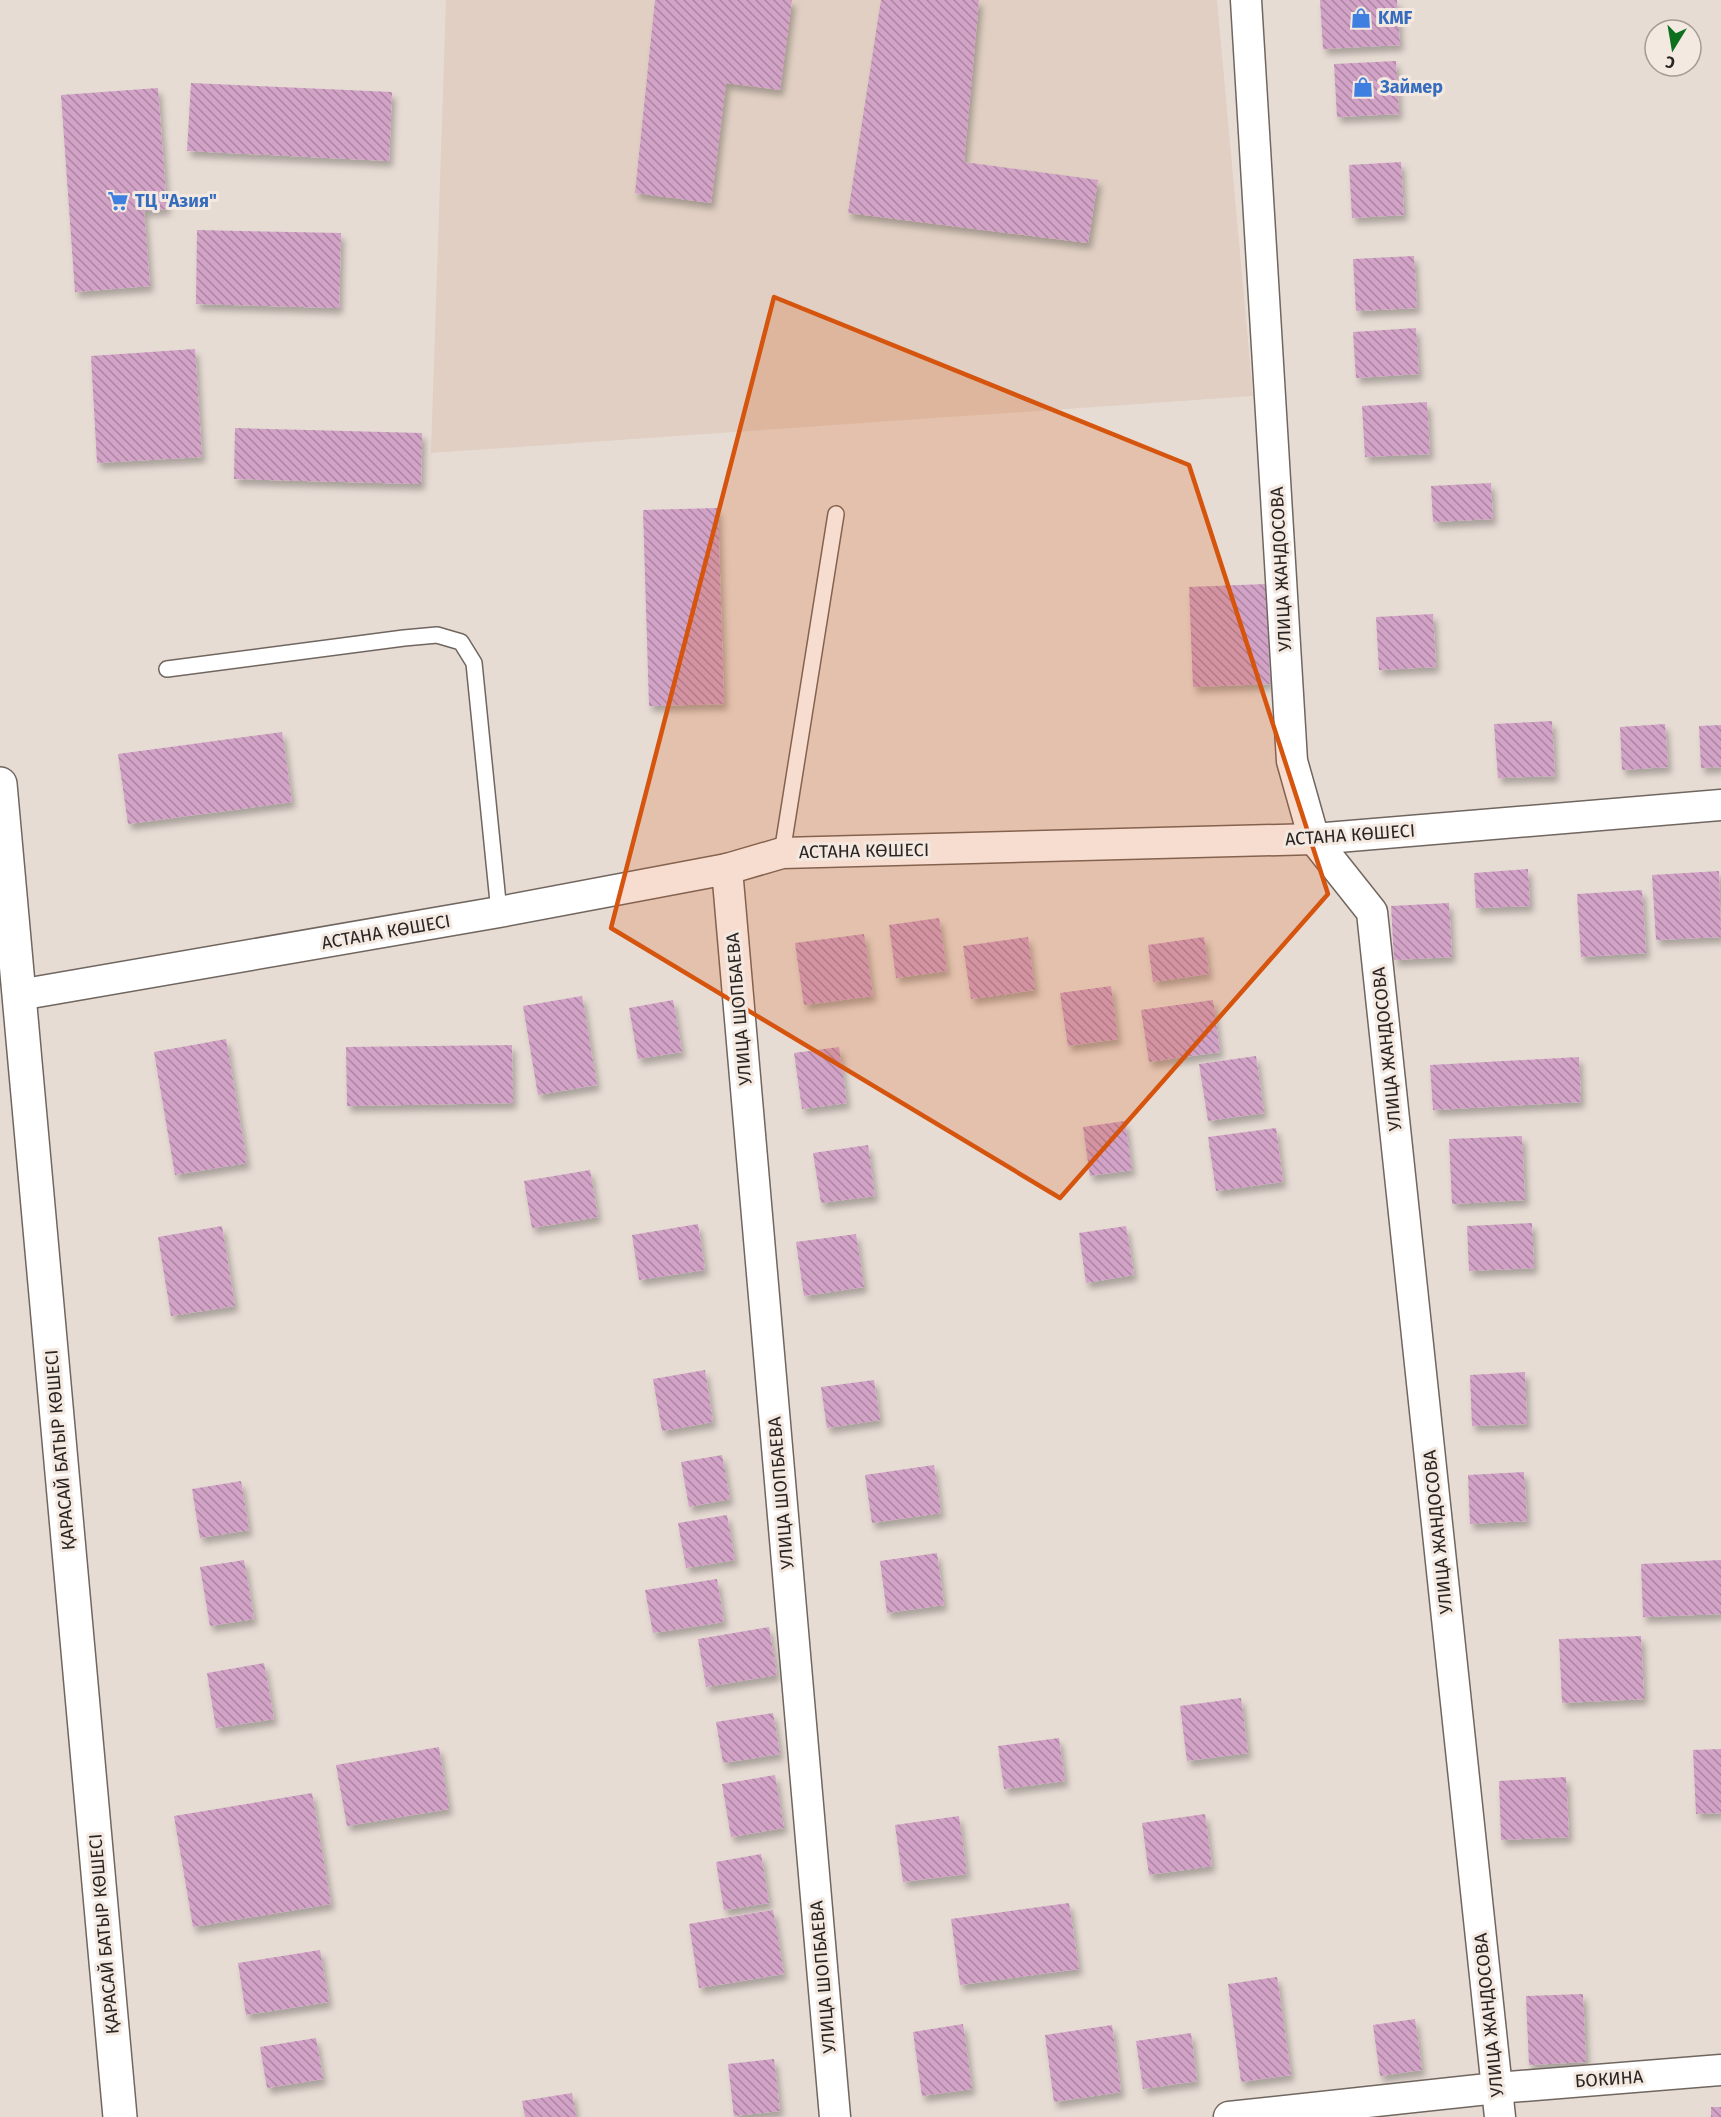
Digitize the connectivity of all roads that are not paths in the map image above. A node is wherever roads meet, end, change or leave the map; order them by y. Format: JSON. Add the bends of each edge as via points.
{"nodes":[{"id":1,"x":1246,"y":0,"type":"edge"},
{"id":2,"x":836,"y":514,"type":"dead end"},
{"id":3,"x":167,"y":669,"type":"dead end"},
{"id":4,"x":0,"y":784,"type":"edge"},
{"id":5,"x":1721,"y":805,"type":"edge"},
{"id":6,"x":2,"y":834,"type":"edge"},
{"id":7,"x":1314,"y":839,"type":"junction"},
{"id":8,"x":782,"y":853,"type":"junction"},
{"id":9,"x":727,"y":869,"type":"junction"},
{"id":10,"x":499,"y":912,"type":"junction"},
{"id":11,"x":19,"y":995,"type":"junction"},
{"id":12,"x":1721,"y":2070,"type":"edge"},
{"id":13,"x":1497,"y":2088,"type":"junction"},
{"id":14,"x":120,"y":2117,"type":"edge"},
{"id":15,"x":835,"y":2117,"type":"edge"},
{"id":16,"x":1229,"y":2117,"type":"edge"},
{"id":17,"x":1500,"y":2117,"type":"edge"}],
"edges":[{"from":1,"to":7,"type":"street","name":"УЛИЦА ЖАНДОСОВА","via":[[1292,761]]},
{"from":2,"to":8,"type":"lane"},
{"from":3,"to":10,"type":"lane","via":[[436,635],[461,642],[474,663]]},
{"from":4,"to":6,"type":"main road","name":"ҚАРАСАЙ БАТЫР КӨШЕСІ"},
{"from":5,"to":7,"type":"street","name":"АСТАНА КӨШЕСІ"},
{"from":6,"to":11,"type":"main road","name":"ҚАРАСАЙ БАТЫР КӨШЕСІ"},
{"from":7,"to":8,"type":"street","name":"АСТАНА КӨШЕСІ"},
{"from":7,"to":13,"type":"street","name":"УЛИЦА ЖАНДОСОВА","via":[[1372,912]]},
{"from":8,"to":9,"type":"street","name":"АСТАНА КӨШЕСІ"},
{"from":9,"to":10,"type":"street","name":"АСТАНА КӨШЕСІ"},
{"from":9,"to":15,"type":"street","name":"УЛИЦА ШОПБАЕВА"},
{"from":10,"to":11,"type":"street","name":"АСТАНА КӨШЕСІ"},
{"from":11,"to":14,"type":"main road","name":"ҚАРАСАЙ БАТЫР КӨШЕСІ"},
{"from":12,"to":13,"type":"street","name":"БОКИНА"},
{"from":13,"to":16,"type":"street","name":"БОКИНА"},
{"from":13,"to":17,"type":"street","name":"УЛИЦА ЖАНДОСОВА"}]}
